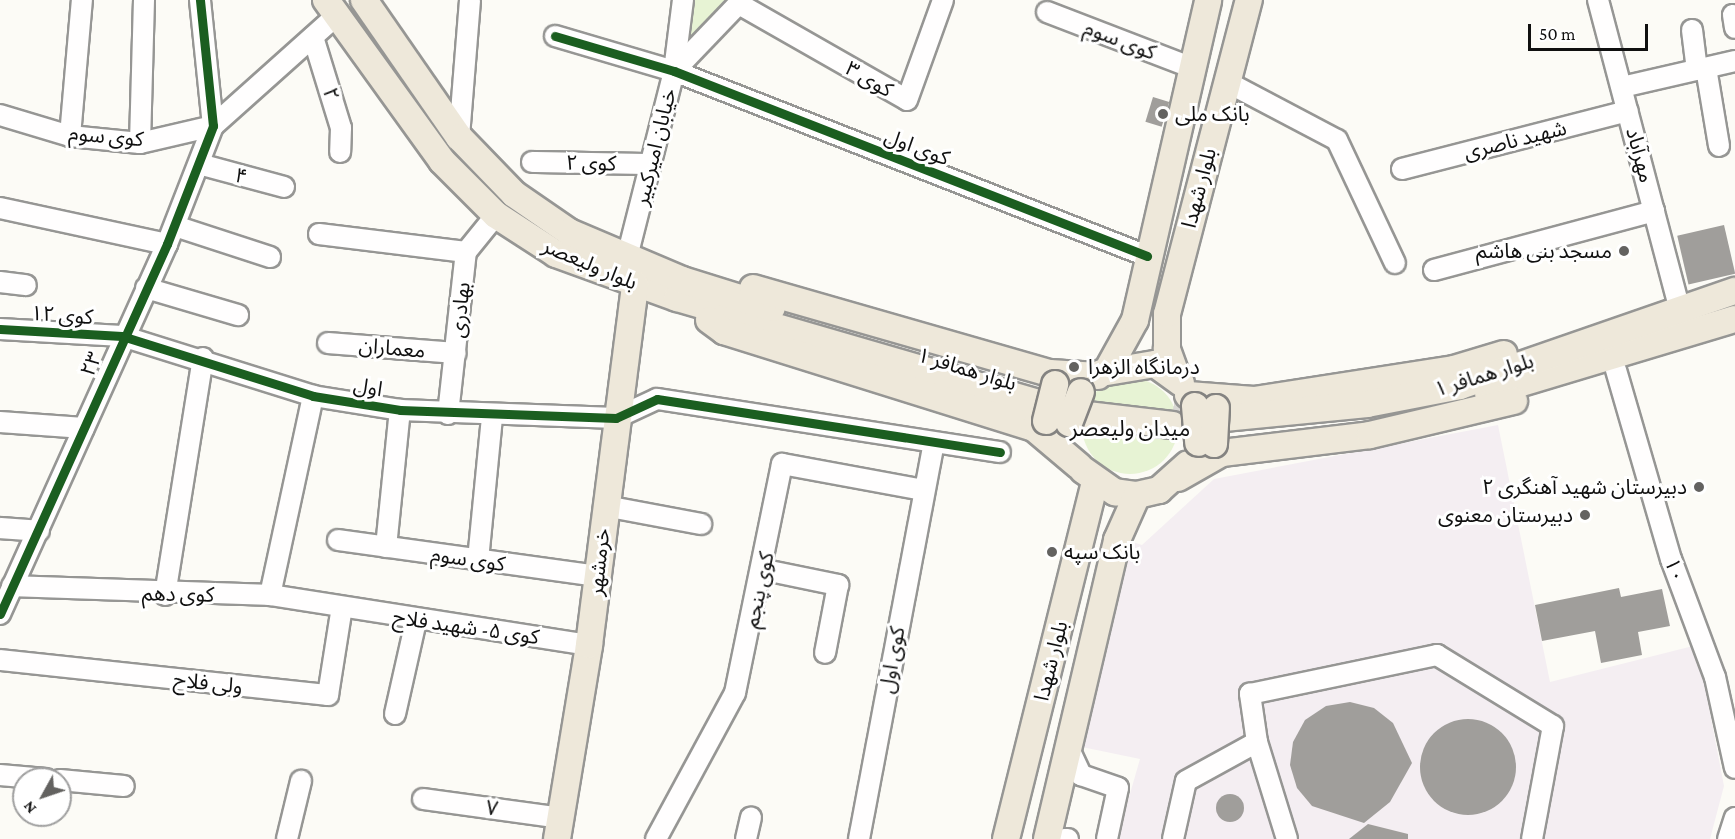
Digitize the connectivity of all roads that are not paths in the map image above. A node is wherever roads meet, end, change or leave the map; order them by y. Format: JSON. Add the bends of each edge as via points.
{"nodes":[{"id":1,"x":82,"y":0,"type":"edge"},
{"id":2,"x":144,"y":0,"type":"edge"},
{"id":3,"x":200,"y":0,"type":"edge"},
{"id":4,"x":470,"y":0,"type":"edge"},
{"id":5,"x":682,"y":0,"type":"edge"},
{"id":6,"x":943,"y":0,"type":"edge"},
{"id":7,"x":1208,"y":0,"type":"edge"},
{"id":8,"x":1249,"y":0,"type":"edge"},
{"id":9,"x":1598,"y":0,"type":"edge"},
{"id":10,"x":741,"y":2,"type":"edge"},
{"id":11,"x":371,"y":6,"type":"edge"},
{"id":12,"x":331,"y":8,"type":"edge"},
{"id":13,"x":1047,"y":12,"type":"dead end"},
{"id":14,"x":1692,"y":30,"type":"dead end"},
{"id":15,"x":555,"y":36,"type":"dead end"},
{"id":16,"x":313,"y":37,"type":"junction"},
{"id":17,"x":1735,"y":61,"type":"edge"},
{"id":18,"x":1193,"y":68,"type":"junction"},
{"id":19,"x":1702,"y":69,"type":"junction"},
{"id":20,"x":674,"y":71,"type":"junction"},
{"id":21,"x":1227,"y":82,"type":"junction"},
{"id":22,"x":1622,"y":87,"type":"junction"},
{"id":23,"x":1628,"y":111,"type":"junction"},
{"id":24,"x":0,"y":115,"type":"edge"},
{"id":25,"x":213,"y":126,"type":"junction"},
{"id":26,"x":70,"y":136,"type":"junction"},
{"id":27,"x":459,"y":137,"type":"junction"},
{"id":28,"x":140,"y":143,"type":"junction"},
{"id":29,"x":1719,"y":146,"type":"dead end"},
{"id":30,"x":340,"y":152,"type":"dead end"},
{"id":31,"x":532,"y":162,"type":"dead end"},
{"id":32,"x":199,"y":164,"type":"junction"},
{"id":33,"x":650,"y":164,"type":"junction"},
{"id":34,"x":1402,"y":169,"type":"dead end"},
{"id":35,"x":284,"y":187,"type":"dead end"},
{"id":36,"x":0,"y":208,"type":"edge"},
{"id":37,"x":1654,"y":210,"type":"junction"},
{"id":38,"x":496,"y":215,"type":"junction"},
{"id":39,"x":175,"y":226,"type":"junction"},
{"id":40,"x":319,"y":234,"type":"dead end"},
{"id":41,"x":167,"y":244,"type":"junction"},
{"id":42,"x":466,"y":252,"type":"junction"},
{"id":43,"x":1147,"y":256,"type":"junction"},
{"id":44,"x":270,"y":257,"type":"dead end"},
{"id":45,"x":627,"y":257,"type":"junction"},
{"id":46,"x":1395,"y":263,"type":"dead end"},
{"id":47,"x":1434,"y":270,"type":"dead end"},
{"id":48,"x":0,"y":282,"type":"edge"},
{"id":49,"x":26,"y":285,"type":"dead end"},
{"id":50,"x":635,"y":285,"type":"junction"},
{"id":51,"x":147,"y":288,"type":"junction"},
{"id":52,"x":679,"y":289,"type":"junction"},
{"id":53,"x":1735,"y":291,"type":"edge"},
{"id":54,"x":1680,"y":311,"type":"junction"},
{"id":55,"x":238,"y":315,"type":"dead end"},
{"id":56,"x":1735,"y":319,"type":"edge"},
{"id":57,"x":0,"y":329,"type":"edge"},
{"id":58,"x":122,"y":336,"type":"junction"},
{"id":59,"x":1631,"y":339,"type":"junction"},
{"id":60,"x":328,"y":343,"type":"dead end"},
{"id":61,"x":885,"y":352,"type":"joint"},
{"id":62,"x":456,"y":353,"type":"junction"},
{"id":63,"x":203,"y":358,"type":"junction"},
{"id":64,"x":1616,"y":370,"type":"junction"},
{"id":65,"x":313,"y":396,"type":"junction"},
{"id":66,"x":1068,"y":398,"type":"junction"},
{"id":67,"x":400,"y":410,"type":"junction"},
{"id":68,"x":448,"y":414,"type":"junction"},
{"id":69,"x":492,"y":416,"type":"junction"},
{"id":70,"x":1202,"y":417,"type":"junction"},
{"id":71,"x":616,"y":418,"type":"junction"},
{"id":72,"x":0,"y":422,"type":"edge"},
{"id":73,"x":84,"y":428,"type":"junction"},
{"id":74,"x":933,"y":446,"type":"junction"},
{"id":75,"x":1000,"y":452,"type":"dead end"},
{"id":76,"x":1087,"y":474,"type":"junction"},
{"id":77,"x":924,"y":490,"type":"junction"},
{"id":78,"x":1137,"y":495,"type":"junction"},
{"id":79,"x":605,"y":506,"type":"junction"},
{"id":80,"x":701,"y":524,"type":"dead end"},
{"id":81,"x":0,"y":528,"type":"edge"},
{"id":82,"x":39,"y":531,"type":"junction"},
{"id":83,"x":339,"y":540,"type":"dead end"},
{"id":84,"x":386,"y":547,"type":"junction"},
{"id":85,"x":478,"y":560,"type":"junction"},
{"id":86,"x":765,"y":570,"type":"junction"},
{"id":87,"x":598,"y":576,"type":"junction"},
{"id":88,"x":12,"y":586,"type":"junction"},
{"id":89,"x":165,"y":595,"type":"junction"},
{"id":90,"x":270,"y":595,"type":"junction"},
{"id":91,"x":342,"y":608,"type":"junction"},
{"id":92,"x":0,"y":614,"type":"edge"},
{"id":93,"x":416,"y":621,"type":"junction"},
{"id":94,"x":589,"y":645,"type":"junction"},
{"id":95,"x":825,"y":653,"type":"dead end"},
{"id":96,"x":0,"y":660,"type":"edge"},
{"id":97,"x":394,"y":714,"type":"dead end"},
{"id":98,"x":1257,"y":742,"type":"junction"},
{"id":99,"x":1069,"y":749,"type":"junction"},
{"id":100,"x":1735,"y":768,"type":"edge"},
{"id":101,"x":72,"y":781,"type":"edge"},
{"id":102,"x":301,"y":781,"type":"dead end"},
{"id":103,"x":124,"y":786,"type":"dead end"},
{"id":104,"x":423,"y":799,"type":"dead end"},
{"id":105,"x":751,"y":818,"type":"dead end"},
{"id":106,"x":1735,"y":818,"type":"edge"},
{"id":107,"x":559,"y":828,"type":"edge"},
{"id":108,"x":287,"y":839,"type":"edge"},
{"id":109,"x":656,"y":839,"type":"edge"},
{"id":110,"x":746,"y":839,"type":"edge"},
{"id":111,"x":859,"y":839,"type":"edge"},
{"id":112,"x":1006,"y":839,"type":"edge"},
{"id":113,"x":1047,"y":839,"type":"edge"},
{"id":114,"x":1107,"y":839,"type":"edge"},
{"id":115,"x":1173,"y":839,"type":"edge"},
{"id":116,"x":1287,"y":839,"type":"edge"},
{"id":117,"x":1532,"y":839,"type":"edge"},
{"id":118,"x":1728,"y":839,"type":"edge"}],
"edges":[{"from":1,"to":26,"type":"street"},
{"from":2,"to":28,"type":"street"},
{"from":3,"to":25,"type":"street"},
{"from":4,"to":27,"type":"street"},
{"from":5,"to":20,"type":"street","name":"خیابان امیرکبیر"},
{"from":6,"to":10,"type":"street","name":"کوی ۳","via":[[906,100]]},
{"from":7,"to":18,"type":"main road","name":"بلوار شهدا"},
{"from":8,"to":21,"type":"main road","name":"بلوار شهدا"},
{"from":9,"to":22,"type":"street","name":"مهرآباد"},
{"from":10,"to":20,"type":"street"},
{"from":11,"to":27,"type":"main road","name":"بلوار ولیعصر"},
{"from":12,"to":16,"type":"street"},
{"from":12,"to":38,"type":"main road","name":"بلوار ولیعصر","via":[[442,161]]},
{"from":13,"to":18,"type":"street","name":"کوی سوم"},
{"from":14,"to":19,"type":"street"},
{"from":15,"to":20,"type":"street","name":"کوی اول"},
{"from":16,"to":25,"type":"street"},
{"from":16,"to":30,"type":"street","name":"۲","via":[[341,128]]},
{"from":17,"to":19,"type":"street"},
{"from":18,"to":43,"type":"main road","name":"بلوار شهدا"},
{"from":19,"to":22,"type":"street"},
{"from":19,"to":29,"type":"street"},
{"from":20,"to":33,"type":"street","name":"خیابان امیرکبیر"},
{"from":20,"to":43,"type":"street","name":"کوی اول"},
{"from":21,"to":46,"type":"street","via":[[1337,140]]},
{"from":21,"to":70,"type":"main road","name":"بلوار شهدا","via":[[1167,314],[1167,349]]},
{"from":22,"to":23,"type":"street","name":"مهرآباد"},
{"from":23,"to":34,"type":"street","name":"شهید ناصری"},
{"from":23,"to":37,"type":"street","name":"مهرآباد"},
{"from":24,"to":26,"type":"street","name":"کوی سوم"},
{"from":25,"to":28,"type":"street","name":"کوی سوم"},
{"from":25,"to":32,"type":"street","name":"۲۳"},
{"from":26,"to":28,"type":"street","name":"کوی سوم"},
{"from":27,"to":45,"type":"main road","name":"بلوار ولیعصر","via":[[514,194],[568,232]]},
{"from":31,"to":33,"type":"street","name":"کوی ۲"},
{"from":32,"to":35,"type":"street","name":"۴"},
{"from":32,"to":39,"type":"street","name":"۲۳"},
{"from":33,"to":45,"type":"street","name":"خیابان امیرکبیر"},
{"from":36,"to":41,"type":"street"},
{"from":37,"to":47,"type":"street"},
{"from":37,"to":54,"type":"street","name":"مهرآباد"},
{"from":38,"to":42,"type":"street","name":"بهادری"},
{"from":38,"to":50,"type":"main road","name":"بلوار ولیعصر","via":[[556,254]]},
{"from":39,"to":41,"type":"street","name":"۲۳"},
{"from":39,"to":44,"type":"street"},
{"from":40,"to":42,"type":"street"},
{"from":41,"to":51,"type":"street","name":"۲۳"},
{"from":42,"to":62,"type":"street","name":"بهادری"},
{"from":43,"to":66,"type":"main road","name":"بلوار شهدا","via":[[1134,320]]},
{"from":45,"to":52,"type":"main road","name":"بلوار ولیعصر"},
{"from":48,"to":49,"type":"street"},
{"from":50,"to":52,"type":"main road","name":"بلوار ولیعصر"},
{"from":50,"to":71,"type":"main road","name":"خرمشهر"},
{"from":51,"to":55,"type":"street"},
{"from":51,"to":58,"type":"street","name":"۲۳"},
{"from":52,"to":61,"type":"main road","name":"بلوار ولیعصر"},
{"from":52,"to":66,"type":"main road","via":[[739,284]]},
{"from":52,"to":66,"type":"main road","via":[[724,331]]},
{"from":53,"to":54,"type":"main road","name":"بلوار همافر ۱"},
{"from":54,"to":59,"type":"main road","name":"بلوار همافر ۱"},
{"from":56,"to":59,"type":"main road","name":"بلوار همافر ۱"},
{"from":57,"to":58,"type":"street","name":"کوی ۱۲"},
{"from":58,"to":63,"type":"street","name":"اول"},
{"from":58,"to":73,"type":"street","name":"۲۳"},
{"from":59,"to":64,"type":"main road"},
{"from":59,"to":70,"type":"main road","name":"بلوار همافر ۱","via":[[1460,386],[1357,406]]},
{"from":60,"to":62,"type":"street","name":"معماران"},
{"from":61,"to":66,"type":"main road","name":"بلوار همافر ۱"},
{"from":62,"to":68,"type":"street","name":"بهادری"},
{"from":63,"to":65,"type":"street","name":"اول"},
{"from":63,"to":89,"type":"street"},
{"from":64,"to":70,"type":"main road","via":[[1455,417],[1370,435]]},
{"from":64,"to":100,"type":"street","name":"۱۰","via":[[1671,559],[1715,677]]},
{"from":65,"to":67,"type":"street","name":"اول"},
{"from":65,"to":90,"type":"street"},
{"from":66,"to":70,"type":"main road","name":"بلوار همافر ۱"},
{"from":66,"to":70,"type":"main road","via":[[1148,363]]},
{"from":66,"to":76,"type":"main road"},
{"from":66,"to":76,"type":"main road"},
{"from":67,"to":68,"type":"street","name":"اول"},
{"from":67,"to":84,"type":"street"},
{"from":68,"to":69,"type":"street","name":"اول"},
{"from":69,"to":71,"type":"street","name":"اول"},
{"from":69,"to":85,"type":"street"},
{"from":70,"to":78,"type":"main road","via":[[1178,478]]},
{"from":71,"to":74,"type":"street","via":[[657,399]]},
{"from":71,"to":79,"type":"main road","name":"خرمشهر"},
{"from":72,"to":73,"type":"street"},
{"from":73,"to":82,"type":"street","name":"۲۳"},
{"from":74,"to":75,"type":"street"},
{"from":74,"to":77,"type":"street","name":"کوی اول"},
{"from":76,"to":78,"type":"main road"},
{"from":76,"to":112,"type":"main road","name":"بلوار شهدا"},
{"from":77,"to":86,"type":"street","name":"کوی پنجم","via":[[782,464]]},
{"from":77,"to":111,"type":"street","name":"کوی اول"},
{"from":78,"to":99,"type":"main road","name":"بلوار شهدا","via":[[1116,540]]},
{"from":79,"to":80,"type":"street"},
{"from":79,"to":87,"type":"main road","name":"خرمشهر"},
{"from":81,"to":82,"type":"street"},
{"from":82,"to":88,"type":"street","name":"۲۳"},
{"from":83,"to":84,"type":"street","name":"کوی سوم"},
{"from":84,"to":85,"type":"street","name":"کوی سوم"},
{"from":85,"to":87,"type":"street","name":"کوی سوم"},
{"from":86,"to":95,"type":"street","via":[[838,585]]},
{"from":86,"to":109,"type":"street","name":"کوی پنجم","via":[[735,693]]},
{"from":87,"to":94,"type":"main road","name":"خرمشهر"},
{"from":88,"to":89,"type":"street","name":"کوی دهم"},
{"from":88,"to":92,"type":"street","name":"۲۳"},
{"from":89,"to":90,"type":"street","name":"کوی دهم"},
{"from":90,"to":91,"type":"street","name":"کوی دهم"},
{"from":91,"to":93,"type":"street","name":"کوی ۵- شهید فلاح"},
{"from":91,"to":96,"type":"street","name":"ولی فلاح","via":[[328,695]]},
{"from":93,"to":94,"type":"street","name":"کوی ۵- شهید فلاح"},
{"from":93,"to":97,"type":"street"},
{"from":94,"to":107,"type":"main road","name":"خرمشهر"},
{"from":98,"to":115,"type":"street","via":[[1186,781]]},
{"from":98,"to":116,"type":"street"},
{"from":98,"to":117,"type":"street","via":[[1250,694],[1437,655],[1553,726]]},
{"from":99,"to":113,"type":"main road","name":"بلوار شهدا"},
{"from":99,"to":114,"type":"street","via":[[1081,775],[1118,788]]},
{"from":101,"to":103,"type":"street"},
{"from":102,"to":108,"type":"street"},
{"from":104,"to":107,"type":"street","name":"۷"},
{"from":105,"to":110,"type":"street"},
{"from":106,"to":118,"type":"street"}]}
